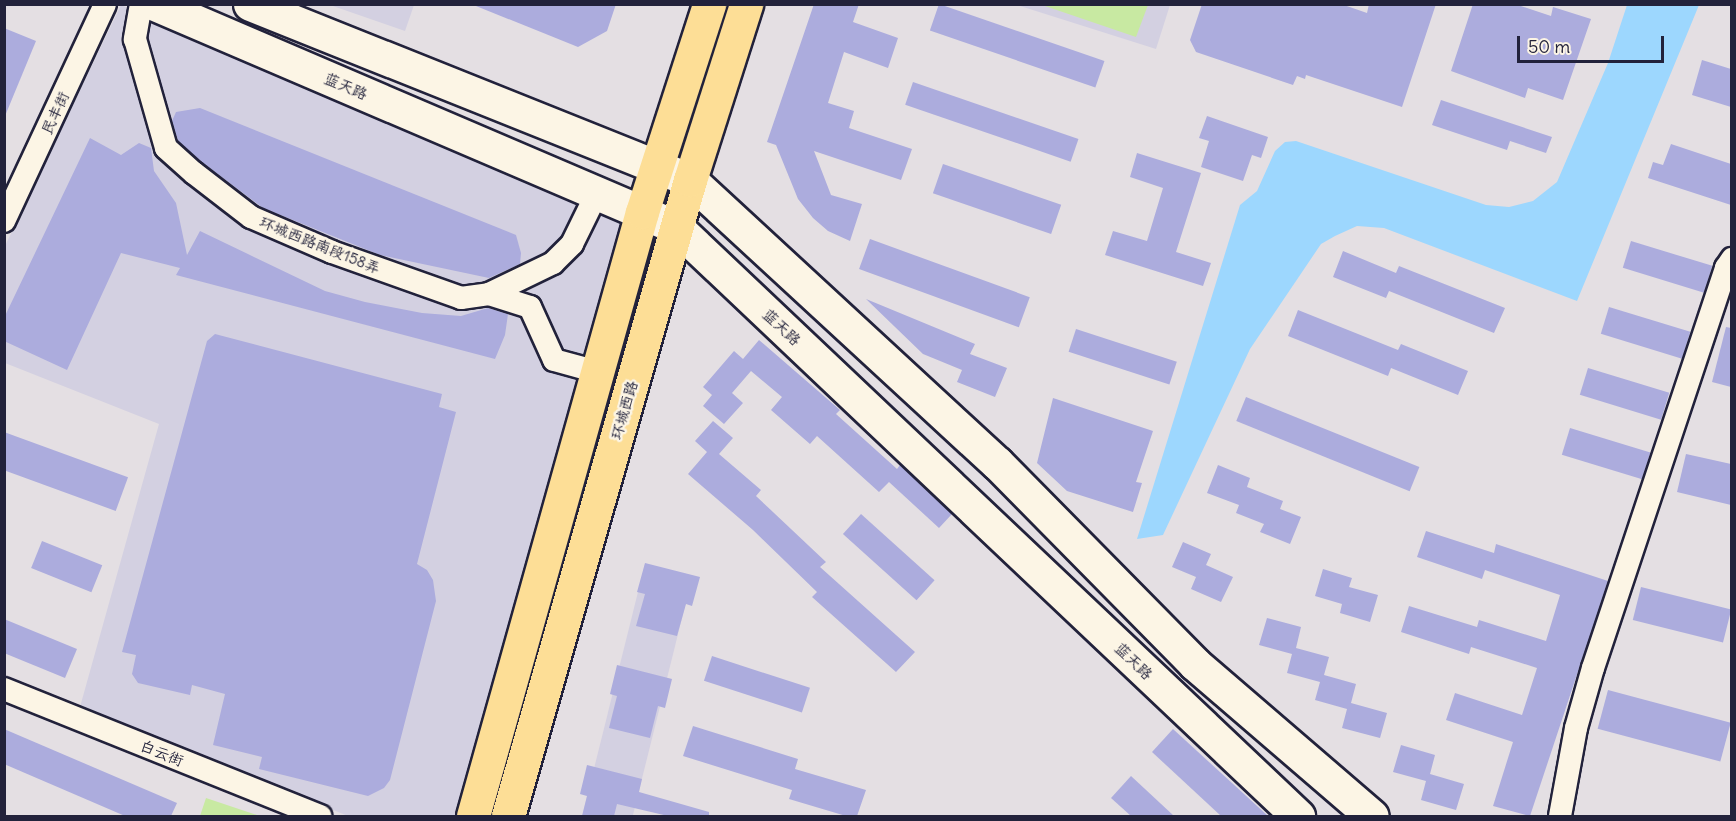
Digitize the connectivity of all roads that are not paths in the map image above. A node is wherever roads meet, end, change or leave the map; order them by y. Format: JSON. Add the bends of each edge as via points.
{"nodes":[{"id":1,"x":105,"y":4,"type":"edge"},
{"id":2,"x":141,"y":4,"type":"edge"},
{"id":3,"x":155,"y":4,"type":"edge"},
{"id":4,"x":250,"y":4,"type":"edge"},
{"id":5,"x":709,"y":4,"type":"edge"},
{"id":6,"x":746,"y":4,"type":"edge"},
{"id":7,"x":657,"y":167,"type":"junction"},
{"id":8,"x":690,"y":180,"type":"junction"},
{"id":9,"x":597,"y":193,"type":"junction"},
{"id":10,"x":642,"y":212,"type":"junction"},
{"id":11,"x":4,"y":221,"type":"edge"},
{"id":12,"x":676,"y":227,"type":"junction"},
{"id":13,"x":1731,"y":260,"type":"edge"},
{"id":14,"x":489,"y":294,"type":"junction"},
{"id":15,"x":598,"y":372,"type":"junction"},
{"id":16,"x":4,"y":689,"type":"edge"},
{"id":17,"x":320,"y":816,"type":"edge"},
{"id":18,"x":473,"y":816,"type":"edge"},
{"id":19,"x":508,"y":816,"type":"edge"},
{"id":20,"x":1298,"y":816,"type":"edge"},
{"id":21,"x":1372,"y":816,"type":"edge"},
{"id":22,"x":1560,"y":816,"type":"edge"}],
"edges":[{"from":1,"to":11,"type":"street","name":"民丰街"},
{"from":2,"to":14,"type":"street","name":"环城西路南段158弄","via":[[135,39],[146,86],[166,148],[194,173],[251,217],[332,252],[461,298]]},
{"from":3,"to":9,"type":"street","name":"蓝天路"},
{"from":4,"to":7,"type":"street"},
{"from":5,"to":7,"type":"main road"},
{"from":6,"to":8,"type":"main road","name":"环城西路"},
{"from":7,"to":8,"type":"street"},
{"from":7,"to":10,"type":"main road"},
{"from":8,"to":12,"type":"main road","name":"环城西路"},
{"from":8,"to":21,"type":"street","via":[[997,463],[1195,664]]},
{"from":9,"to":10,"type":"street","name":"蓝天路"},
{"from":9,"to":14,"type":"street","name":"环城西路南段158弄","via":[[572,244],[553,263]]},
{"from":10,"to":12,"type":"street","name":"蓝天路"},
{"from":10,"to":15,"type":"main road"},
{"from":12,"to":19,"type":"main road","name":"环城西路"},
{"from":12,"to":20,"type":"street","name":"蓝天路"},
{"from":13,"to":22,"type":"street","via":[[1593,668],[1576,728]]},
{"from":14,"to":15,"type":"street","via":[[530,307],[554,360]]},
{"from":15,"to":18,"type":"main road"},
{"from":16,"to":17,"type":"street","name":"白云街"}]}
